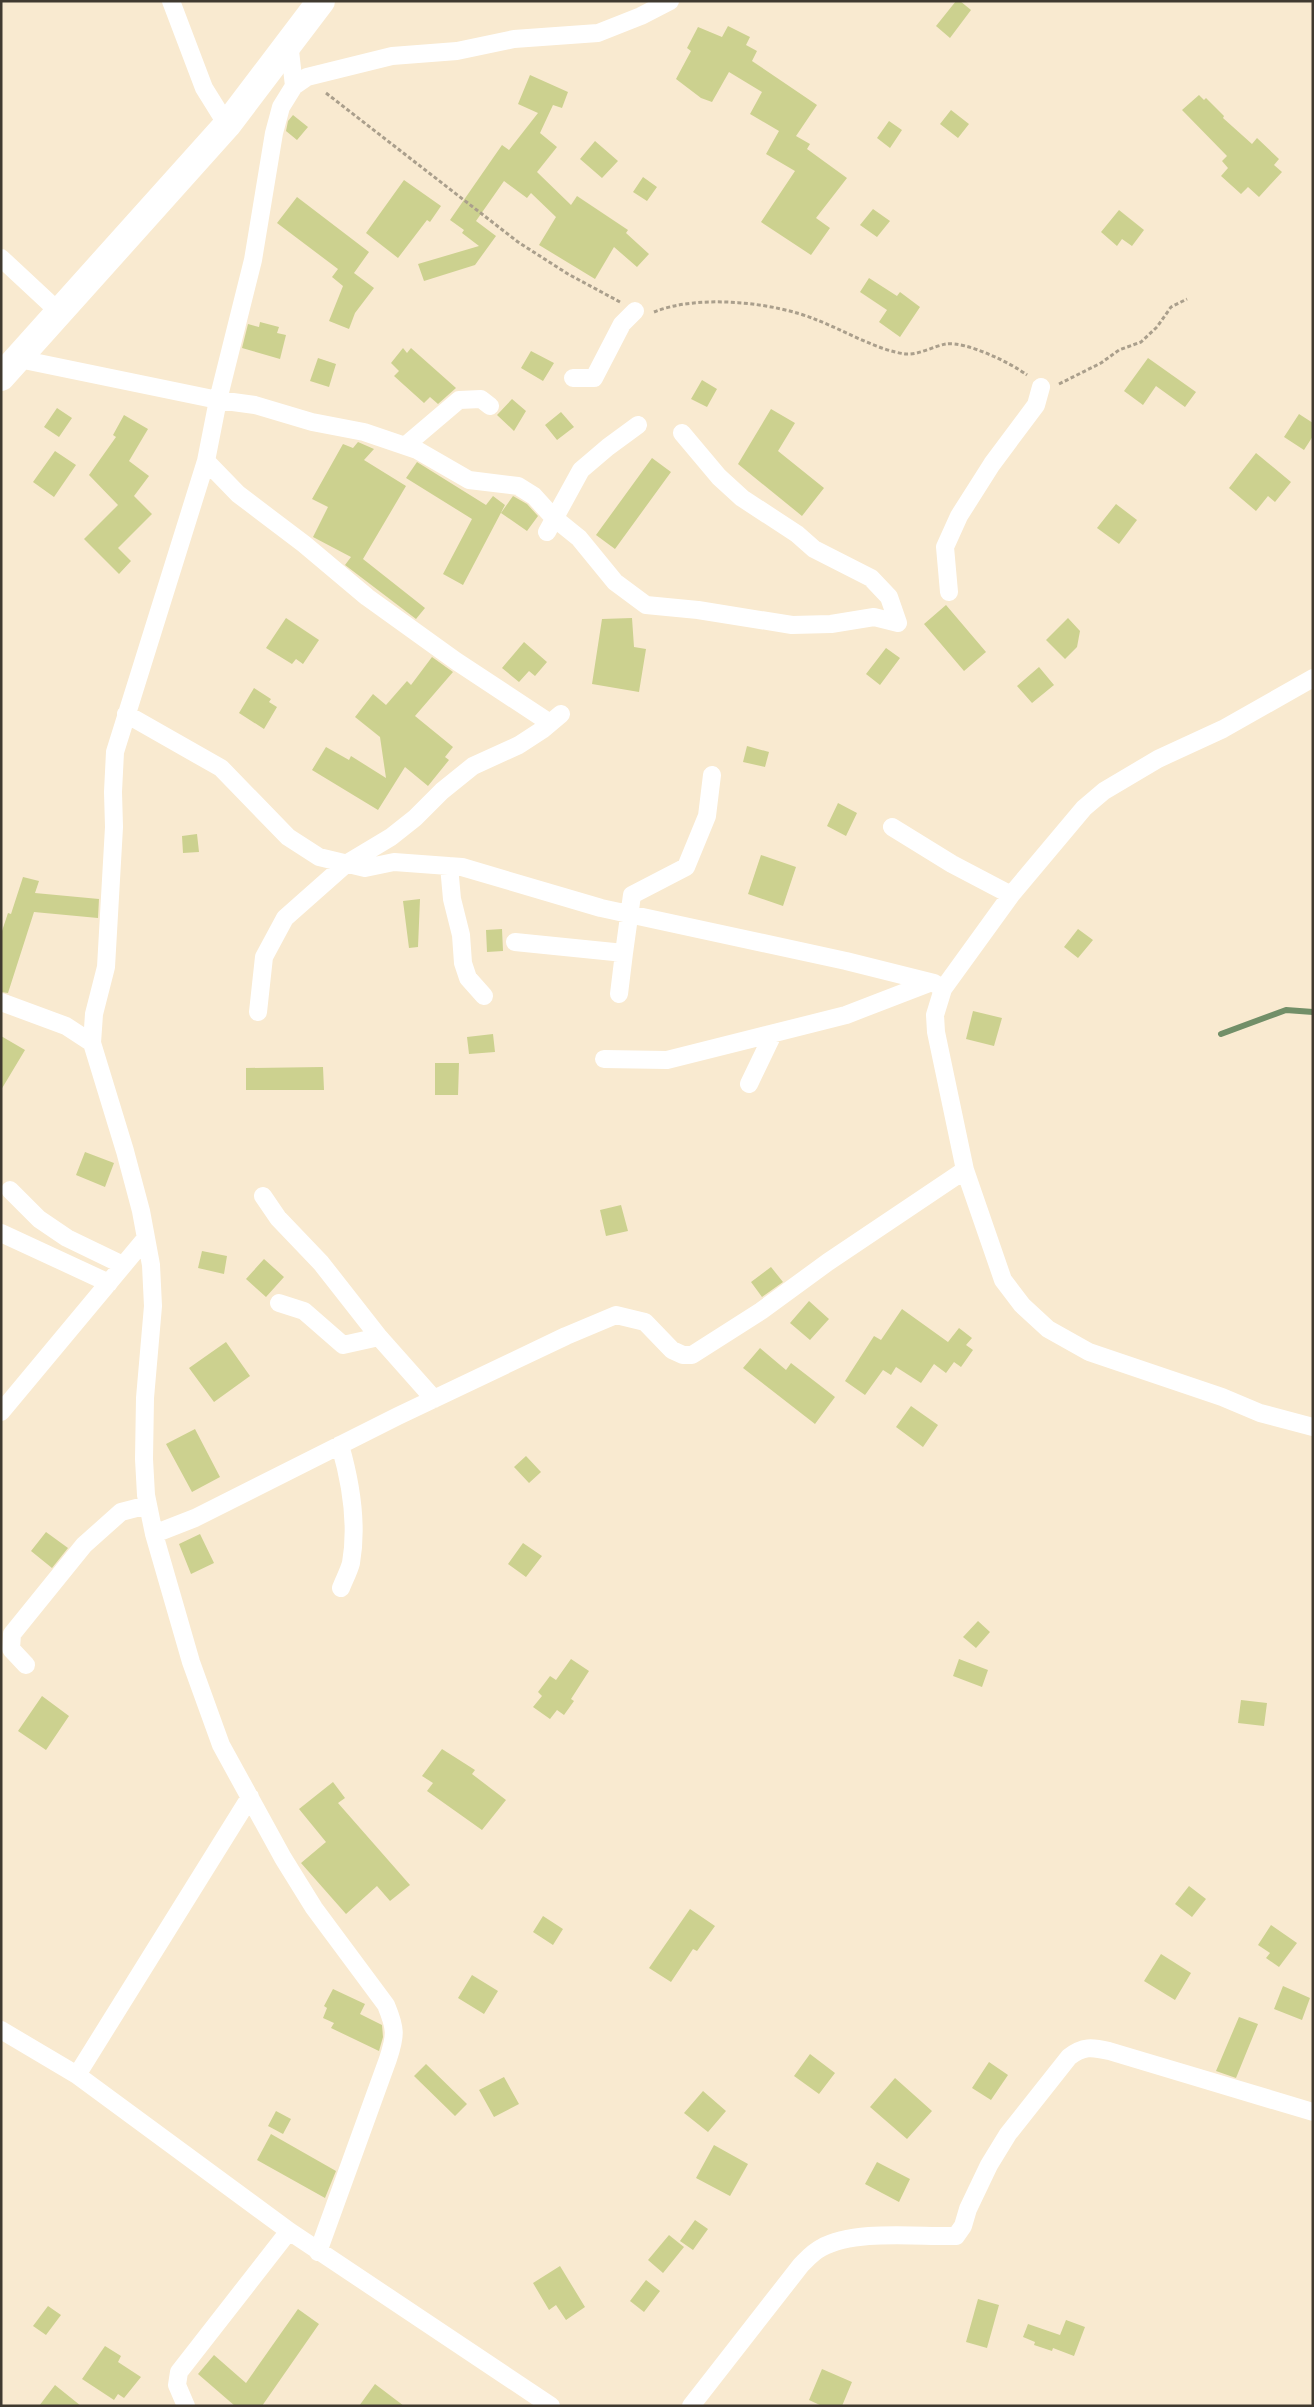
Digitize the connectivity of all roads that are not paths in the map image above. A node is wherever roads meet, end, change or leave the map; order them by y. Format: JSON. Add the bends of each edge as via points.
{"nodes":[{"id":1,"x":170,"y":1,"type":"edge"},
{"id":2,"x":321,"y":1,"type":"edge"},
{"id":3,"x":670,"y":1,"type":"edge"},
{"id":4,"x":289,"y":42,"type":"junction"},
{"id":5,"x":300,"y":82,"type":"junction"},
{"id":6,"x":227,"y":125,"type":"junction"},
{"id":7,"x":1,"y":258,"type":"edge"},
{"id":8,"x":635,"y":311,"type":"road end"},
{"id":9,"x":58,"y":312,"type":"junction"},
{"id":10,"x":10,"y":368,"type":"edge"},
{"id":11,"x":573,"y":378,"type":"dead end"},
{"id":12,"x":1041,"y":387,"type":"road end"},
{"id":13,"x":218,"y":400,"type":"junction"},
{"id":14,"x":490,"y":406,"type":"dead end"},
{"id":15,"x":638,"y":425,"type":"dead end"},
{"id":16,"x":682,"y":433,"type":"dead end"},
{"id":17,"x":406,"y":445,"type":"junction"},
{"id":18,"x":206,"y":460,"type":"junction"},
{"id":19,"x":550,"y":524,"type":"junction"},
{"id":20,"x":949,"y":592,"type":"dead end"},
{"id":21,"x":1313,"y":678,"type":"edge"},
{"id":22,"x":126,"y":714,"type":"junction"},
{"id":23,"x":712,"y":775,"type":"dead end"},
{"id":24,"x":892,"y":827,"type":"dead end"},
{"id":25,"x":346,"y":864,"type":"junction"},
{"id":26,"x":449,"y":866,"type":"junction"},
{"id":27,"x":1011,"y":895,"type":"junction"},
{"id":28,"x":630,"y":914,"type":"junction"},
{"id":29,"x":515,"y":942,"type":"dead end"},
{"id":30,"x":624,"y":953,"type":"junction"},
{"id":31,"x":936,"y":986,"type":"junction"},
{"id":32,"x":619,"y":994,"type":"dead end"},
{"id":33,"x":484,"y":996,"type":"dead end"},
{"id":34,"x":1,"y":1002,"type":"edge"},
{"id":35,"x":258,"y":1012,"type":"dead end"},
{"id":36,"x":773,"y":1034,"type":"junction"},
{"id":37,"x":92,"y":1043,"type":"junction"},
{"id":38,"x":604,"y":1059,"type":"dead end"},
{"id":39,"x":749,"y":1084,"type":"dead end"},
{"id":40,"x":965,"y":1170,"type":"junction"},
{"id":41,"x":10,"y":1190,"type":"dead end"},
{"id":42,"x":263,"y":1196,"type":"dead end"},
{"id":43,"x":1,"y":1233,"type":"edge"},
{"id":44,"x":146,"y":1238,"type":"junction"},
{"id":45,"x":124,"y":1265,"type":"junction"},
{"id":46,"x":109,"y":1283,"type":"junction"},
{"id":47,"x":279,"y":1303,"type":"dead end"},
{"id":48,"x":379,"y":1337,"type":"junction"},
{"id":49,"x":434,"y":1399,"type":"junction"},
{"id":50,"x":1,"y":1412,"type":"edge"},
{"id":51,"x":1313,"y":1427,"type":"edge"},
{"id":52,"x":340,"y":1445,"type":"junction"},
{"id":53,"x":148,"y":1504,"type":"junction"},
{"id":54,"x":154,"y":1534,"type":"junction"},
{"id":55,"x":340,"y":1588,"type":"dead end"},
{"id":56,"x":7,"y":1632,"type":"edge"},
{"id":57,"x":26,"y":1665,"type":"dead end"},
{"id":58,"x":250,"y":1797,"type":"junction"},
{"id":59,"x":1,"y":2030,"type":"edge"},
{"id":60,"x":76,"y":2075,"type":"junction"},
{"id":61,"x":1313,"y":2112,"type":"edge"},
{"id":62,"x":289,"y":2231,"type":"junction"},
{"id":63,"x":318,"y":2252,"type":"junction"},
{"id":64,"x":186,"y":2406,"type":"edge"},
{"id":65,"x":551,"y":2406,"type":"edge"},
{"id":66,"x":692,"y":2406,"type":"edge"}],
"edges":[{"from":1,"to":6,"type":"street","via":[[204,88]]},
{"from":2,"to":4,"type":"highway"},
{"from":3,"to":5,"type":"street","via":[[598,33],[514,39],[457,52],[392,56]]},
{"from":4,"to":5,"type":"street"},
{"from":4,"to":6,"type":"highway"},
{"from":5,"to":13,"type":"street","via":[[281,108],[274,133],[253,260]]},
{"from":6,"to":9,"type":"highway"},
{"from":7,"to":9,"type":"street"},
{"from":8,"to":11,"type":"street","via":[[622,324],[594,378]]},
{"from":9,"to":10,"type":"highway"},
{"from":10,"to":13,"type":"street"},
{"from":12,"to":20,"type":"street","via":[[1036,405],[992,464],[948,539],[945,547]]},
{"from":13,"to":17,"type":"street","via":[[255,405]]},
{"from":13,"to":18,"type":"street"},
{"from":14,"to":17,"type":"street","via":[[480,399],[459,400]]},
{"from":15,"to":19,"type":"street","via":[[581,470]]},
{"from":16,"to":19,"type":"street","via":[[719,477],[742,498],[814,549],[872,578],[889,597],[898,623],[874,617],[831,624],[792,625],[646,605],[615,582],[579,538]]},
{"from":17,"to":19,"type":"street","via":[[469,480],[518,486],[534,496]]},
{"from":18,"to":22,"type":"street"},
{"from":18,"to":25,"type":"street","via":[[238,494],[367,597],[456,661],[556,718],[519,744],[473,766],[403,828]]},
{"from":21,"to":27,"type":"street","via":[[1104,791],[1084,808]]},
{"from":22,"to":25,"type":"street","via":[[221,768],[288,837],[319,857]]},
{"from":22,"to":37,"type":"street","via":[[115,752],[106,967],[94,1014]]},
{"from":23,"to":28,"type":"street","via":[[707,816],[686,867],[632,895]]},
{"from":24,"to":27,"type":"street"},
{"from":25,"to":26,"type":"street","via":[[365,868],[394,862]]},
{"from":25,"to":35,"type":"street","via":[[285,918],[264,957]]},
{"from":26,"to":28,"type":"street","via":[[462,866]]},
{"from":26,"to":33,"type":"street","via":[[463,963],[468,978]]},
{"from":27,"to":31,"type":"street"},
{"from":28,"to":30,"type":"street"},
{"from":28,"to":31,"type":"street","via":[[846,961]]},
{"from":29,"to":30,"type":"street"},
{"from":30,"to":32,"type":"street"},
{"from":31,"to":36,"type":"street"},
{"from":31,"to":40,"type":"street","via":[[936,1032]]},
{"from":34,"to":37,"type":"street","via":[[66,1026]]},
{"from":36,"to":38,"type":"street","via":[[667,1060]]},
{"from":36,"to":39,"type":"street"},
{"from":37,"to":44,"type":"street","via":[[126,1151]]},
{"from":40,"to":49,"type":"street","via":[[729,1333],[692,1355],[672,1350],[645,1322],[616,1315]]},
{"from":40,"to":51,"type":"street","via":[[1003,1280],[1022,1305],[1048,1329],[1089,1352],[1260,1413]]},
{"from":41,"to":45,"type":"street","via":[[39,1220]]},
{"from":42,"to":48,"type":"street"},
{"from":43,"to":46,"type":"street"},
{"from":44,"to":45,"type":"street"},
{"from":44,"to":53,"type":"street","via":[[153,1306],[145,1398],[144,1459]]},
{"from":45,"to":46,"type":"street"},
{"from":46,"to":50,"type":"street"},
{"from":47,"to":48,"type":"street","via":[[304,1311],[343,1345]]},
{"from":48,"to":49,"type":"street"},
{"from":49,"to":52,"type":"street"},
{"from":52,"to":54,"type":"street","via":[[195,1518]]},
{"from":52,"to":55,"type":"street","via":[[349,1476],[354,1521],[350,1564]]},
{"from":53,"to":54,"type":"street"},
{"from":53,"to":56,"type":"street","via":[[121,1512],[84,1545]]},
{"from":54,"to":58,"type":"street","via":[[205,1702],[221,1745]]},
{"from":56,"to":57,"type":"street","via":[[12,1650]]},
{"from":58,"to":60,"type":"street"},
{"from":58,"to":63,"type":"street","via":[[314,1908],[386,2005],[395,2036]]},
{"from":59,"to":60,"type":"street"},
{"from":60,"to":62,"type":"street"},
{"from":61,"to":66,"type":"street","via":[[1109,2051],[1090,2047],[1079,2050],[1069,2056],[1008,2134],[989,2165],[956,2236],[872,2236],[834,2242],[814,2252],[800,2265]]},
{"from":62,"to":63,"type":"street"},
{"from":62,"to":64,"type":"street","via":[[179,2372],[178,2385]]},
{"from":63,"to":65,"type":"street"}]}
